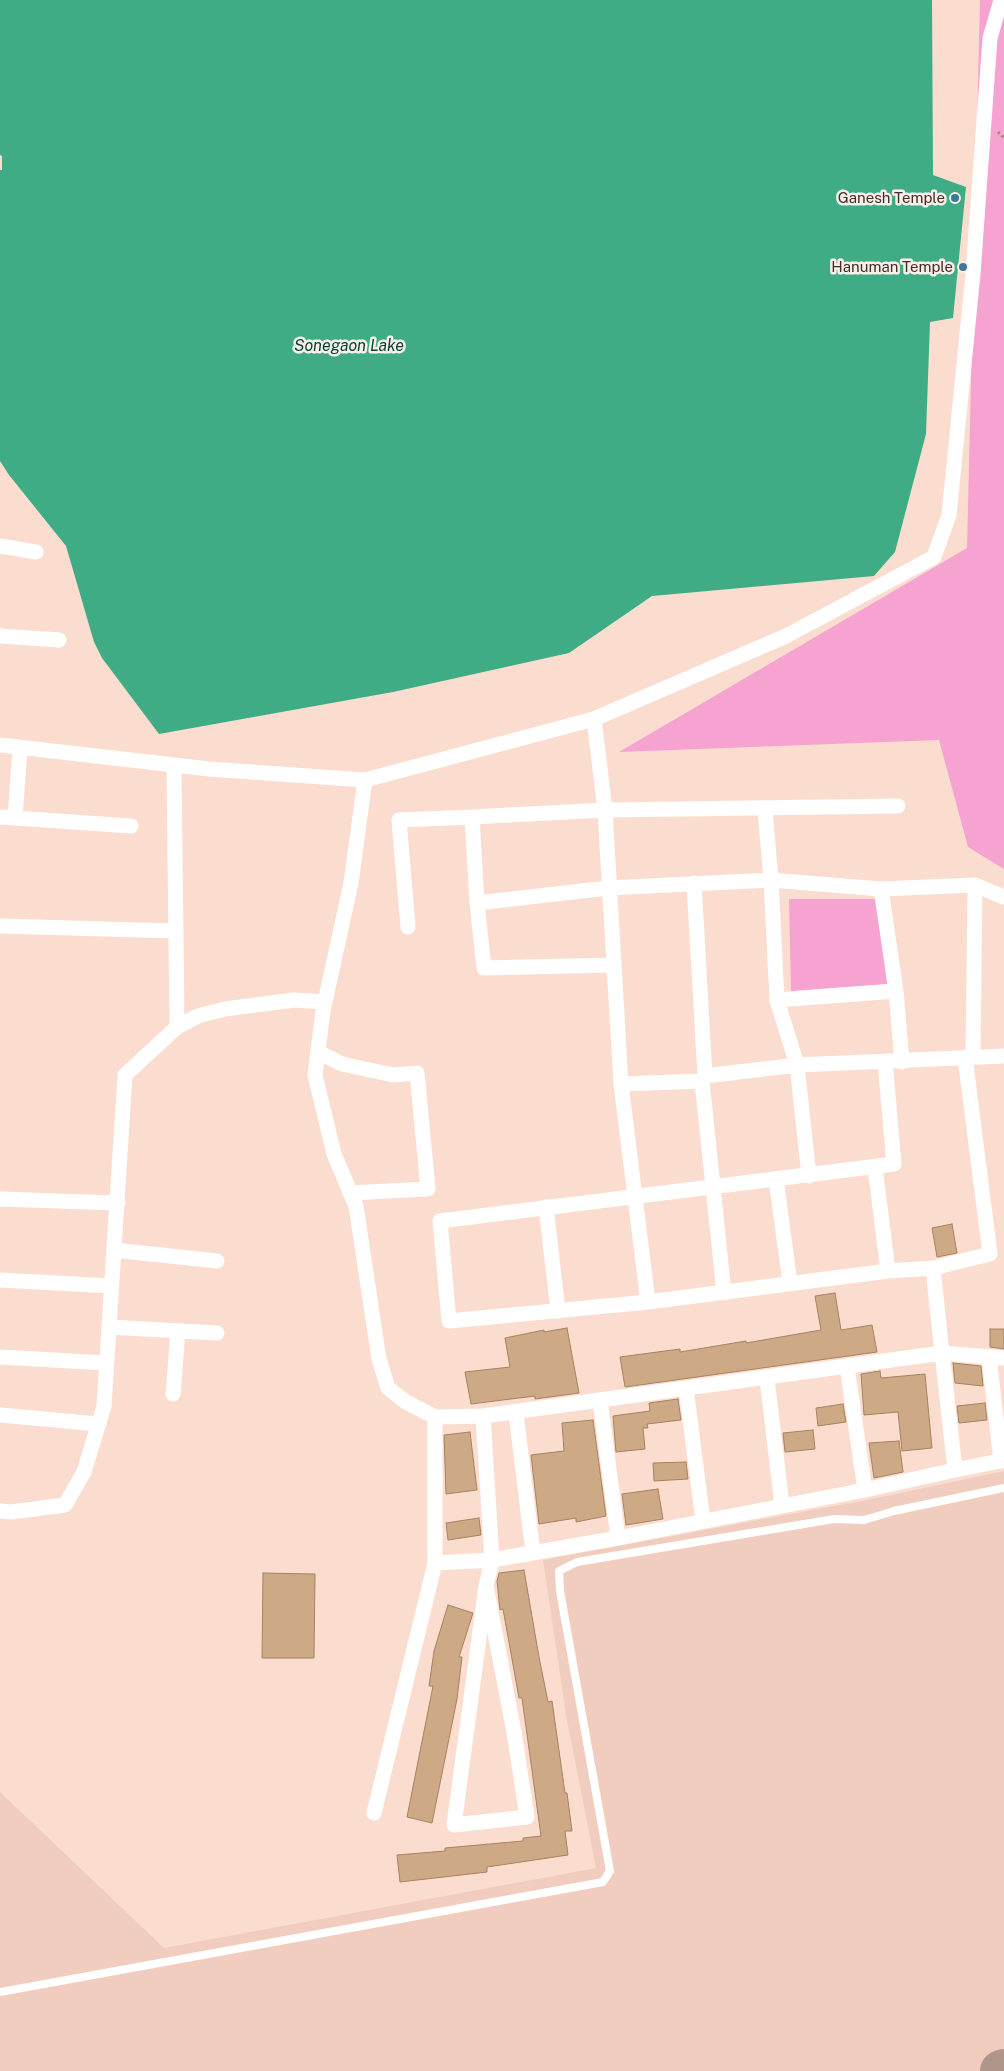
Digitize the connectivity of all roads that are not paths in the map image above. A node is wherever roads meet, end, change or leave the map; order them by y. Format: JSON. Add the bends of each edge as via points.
{"nodes":[{"id":1,"x":1000,"y":0,"type":"edge"},
{"id":2,"x":0,"y":546,"type":"edge"},
{"id":3,"x":36,"y":552,"type":"dead end"},
{"id":4,"x":0,"y":636,"type":"edge"},
{"id":5,"x":59,"y":640,"type":"dead end"},
{"id":6,"x":594,"y":719,"type":"junction"},
{"id":7,"x":0,"y":745,"type":"edge"},
{"id":8,"x":20,"y":748,"type":"junction"},
{"id":9,"x":174,"y":764,"type":"junction"},
{"id":10,"x":366,"y":780,"type":"junction"},
{"id":11,"x":898,"y":806,"type":"dead end"},
{"id":12,"x":765,"y":809,"type":"junction"},
{"id":13,"x":604,"y":810,"type":"junction"},
{"id":14,"x":8,"y":817,"type":"edge"},
{"id":15,"x":472,"y":817,"type":"junction"},
{"id":16,"x":131,"y":826,"type":"dead end"},
{"id":17,"x":771,"y":880,"type":"junction"},
{"id":18,"x":694,"y":883,"type":"junction"},
{"id":19,"x":975,"y":885,"type":"junction"},
{"id":20,"x":608,"y":888,"type":"junction"},
{"id":21,"x":881,"y":889,"type":"junction"},
{"id":22,"x":1004,"y":897,"type":"edge"},
{"id":23,"x":477,"y":903,"type":"junction"},
{"id":24,"x":0,"y":926,"type":"edge"},
{"id":25,"x":408,"y":927,"type":"dead end"},
{"id":26,"x":176,"y":931,"type":"junction"},
{"id":27,"x":614,"y":965,"type":"junction"},
{"id":28,"x":896,"y":991,"type":"junction"},
{"id":29,"x":777,"y":1000,"type":"junction"},
{"id":30,"x":325,"y":1002,"type":"junction"},
{"id":31,"x":177,"y":1027,"type":"junction"},
{"id":32,"x":318,"y":1052,"type":"junction"},
{"id":33,"x":969,"y":1056,"type":"junction"},
{"id":34,"x":1004,"y":1056,"type":"edge"},
{"id":35,"x":885,"y":1061,"type":"junction"},
{"id":36,"x":902,"y":1062,"type":"junction"},
{"id":37,"x":797,"y":1065,"type":"junction"},
{"id":38,"x":703,"y":1079,"type":"junction"},
{"id":39,"x":621,"y":1084,"type":"junction"},
{"id":40,"x":875,"y":1167,"type":"junction"},
{"id":41,"x":809,"y":1176,"type":"junction"},
{"id":42,"x":776,"y":1179,"type":"junction"},
{"id":43,"x":713,"y":1187,"type":"junction"},
{"id":44,"x":350,"y":1193,"type":"junction"},
{"id":45,"x":636,"y":1195,"type":"junction"},
{"id":46,"x":0,"y":1199,"type":"edge"},
{"id":47,"x":118,"y":1203,"type":"junction"},
{"id":48,"x":546,"y":1207,"type":"junction"},
{"id":49,"x":114,"y":1250,"type":"junction"},
{"id":50,"x":217,"y":1261,"type":"dead end"},
{"id":51,"x":933,"y":1268,"type":"junction"},
{"id":52,"x":888,"y":1271,"type":"junction"},
{"id":53,"x":0,"y":1280,"type":"edge"},
{"id":54,"x":790,"y":1283,"type":"junction"},
{"id":55,"x":111,"y":1286,"type":"junction"},
{"id":56,"x":724,"y":1293,"type":"junction"},
{"id":57,"x":648,"y":1302,"type":"junction"},
{"id":58,"x":558,"y":1311,"type":"junction"},
{"id":59,"x":109,"y":1327,"type":"junction"},
{"id":60,"x":178,"y":1330,"type":"junction"},
{"id":61,"x":217,"y":1333,"type":"dead end"},
{"id":62,"x":942,"y":1353,"type":"junction"},
{"id":63,"x":0,"y":1357,"type":"edge"},
{"id":64,"x":997,"y":1358,"type":"edge"},
{"id":65,"x":106,"y":1363,"type":"junction"},
{"id":66,"x":847,"y":1367,"type":"junction"},
{"id":67,"x":767,"y":1378,"type":"junction"},
{"id":68,"x":686,"y":1388,"type":"junction"},
{"id":69,"x":172,"y":1394,"type":"dead end"},
{"id":70,"x":600,"y":1400,"type":"junction"},
{"id":71,"x":516,"y":1413,"type":"junction"},
{"id":72,"x":0,"y":1415,"type":"edge"},
{"id":73,"x":483,"y":1416,"type":"junction"},
{"id":74,"x":435,"y":1417,"type":"junction"},
{"id":75,"x":98,"y":1424,"type":"junction"},
{"id":76,"x":1003,"y":1460,"type":"edge"},
{"id":77,"x":955,"y":1470,"type":"junction"},
{"id":78,"x":1004,"y":1488,"type":"edge"},
{"id":79,"x":865,"y":1490,"type":"junction"},
{"id":80,"x":782,"y":1505,"type":"junction"},
{"id":81,"x":0,"y":1511,"type":"edge"},
{"id":82,"x":703,"y":1521,"type":"junction"},
{"id":83,"x":618,"y":1538,"type":"junction"},
{"id":84,"x":533,"y":1553,"type":"junction"},
{"id":85,"x":492,"y":1560,"type":"junction"},
{"id":86,"x":434,"y":1563,"type":"junction"},
{"id":87,"x":486,"y":1586,"type":"junction"},
{"id":88,"x":374,"y":1813,"type":"dead end"},
{"id":89,"x":0,"y":1992,"type":"edge"}],
"edges":[{"from":1,"to":6,"type":"street","via":[[990,38],[973,274],[949,515],[934,557],[786,636]]},
{"from":2,"to":3,"type":"street"},
{"from":4,"to":5,"type":"street"},
{"from":6,"to":10,"type":"street"},
{"from":6,"to":13,"type":"street"},
{"from":7,"to":8,"type":"street"},
{"from":8,"to":9,"type":"street"},
{"from":8,"to":14,"type":"street"},
{"from":9,"to":10,"type":"street"},
{"from":9,"to":26,"type":"street"},
{"from":10,"to":30,"type":"street","via":[[351,883]]},
{"from":11,"to":12,"type":"street"},
{"from":12,"to":13,"type":"street"},
{"from":12,"to":17,"type":"street"},
{"from":13,"to":15,"type":"street"},
{"from":13,"to":20,"type":"street"},
{"from":14,"to":16,"type":"street"},
{"from":15,"to":23,"type":"street"},
{"from":15,"to":25,"type":"street","via":[[399,820]]},
{"from":17,"to":18,"type":"street"},
{"from":17,"to":21,"type":"street"},
{"from":17,"to":29,"type":"street"},
{"from":18,"to":20,"type":"street"},
{"from":18,"to":38,"type":"street"},
{"from":19,"to":21,"type":"street"},
{"from":19,"to":22,"type":"street"},
{"from":19,"to":33,"type":"street"},
{"from":20,"to":23,"type":"street"},
{"from":20,"to":27,"type":"street"},
{"from":21,"to":28,"type":"street"},
{"from":23,"to":27,"type":"street","via":[[484,968]]},
{"from":24,"to":26,"type":"street"},
{"from":26,"to":31,"type":"street"},
{"from":27,"to":39,"type":"street"},
{"from":28,"to":29,"type":"street"},
{"from":28,"to":36,"type":"street"},
{"from":29,"to":37,"type":"street"},
{"from":30,"to":31,"type":"street","via":[[294,1000],[225,1009],[198,1016]]},
{"from":30,"to":32,"type":"street"},
{"from":31,"to":47,"type":"street","via":[[125,1075]]},
{"from":32,"to":44,"type":"street","via":[[315,1075],[334,1154]]},
{"from":32,"to":44,"type":"street","via":[[342,1064],[393,1075],[417,1073],[428,1190]]},
{"from":33,"to":34,"type":"street"},
{"from":33,"to":36,"type":"street"},
{"from":33,"to":51,"type":"street","via":[[990,1254]]},
{"from":35,"to":36,"type":"street"},
{"from":35,"to":37,"type":"street"},
{"from":35,"to":40,"type":"street","via":[[894,1164]]},
{"from":37,"to":38,"type":"street"},
{"from":37,"to":41,"type":"street"},
{"from":38,"to":39,"type":"street"},
{"from":38,"to":43,"type":"street"},
{"from":39,"to":45,"type":"street"},
{"from":40,"to":41,"type":"street"},
{"from":40,"to":52,"type":"street"},
{"from":41,"to":42,"type":"street"},
{"from":42,"to":43,"type":"street"},
{"from":42,"to":54,"type":"street"},
{"from":43,"to":45,"type":"street"},
{"from":43,"to":56,"type":"street"},
{"from":44,"to":74,"type":"street","via":[[356,1206],[379,1359],[388,1388]]},
{"from":45,"to":48,"type":"street"},
{"from":45,"to":57,"type":"street"},
{"from":46,"to":47,"type":"street"},
{"from":47,"to":49,"type":"street"},
{"from":48,"to":58,"type":"street"},
{"from":48,"to":58,"type":"street","via":[[440,1221],[449,1321]]},
{"from":49,"to":50,"type":"street"},
{"from":49,"to":55,"type":"street"},
{"from":51,"to":52,"type":"street"},
{"from":51,"to":62,"type":"street"},
{"from":52,"to":54,"type":"street"},
{"from":53,"to":55,"type":"street"},
{"from":54,"to":56,"type":"street"},
{"from":55,"to":59,"type":"street"},
{"from":56,"to":57,"type":"street"},
{"from":57,"to":58,"type":"street"},
{"from":59,"to":60,"type":"street"},
{"from":59,"to":65,"type":"street"},
{"from":60,"to":61,"type":"street"},
{"from":60,"to":69,"type":"street"},
{"from":62,"to":64,"type":"street"},
{"from":62,"to":66,"type":"street"},
{"from":62,"to":77,"type":"street"},
{"from":63,"to":65,"type":"street"},
{"from":64,"to":76,"type":"street"},
{"from":65,"to":75,"type":"street","via":[[104,1406]]},
{"from":66,"to":67,"type":"street"},
{"from":66,"to":79,"type":"street"},
{"from":67,"to":68,"type":"street"},
{"from":67,"to":80,"type":"street"},
{"from":68,"to":70,"type":"street"},
{"from":68,"to":82,"type":"street"},
{"from":70,"to":71,"type":"street"},
{"from":70,"to":83,"type":"street"},
{"from":71,"to":73,"type":"street"},
{"from":71,"to":84,"type":"street"},
{"from":72,"to":75,"type":"street"},
{"from":73,"to":74,"type":"street"},
{"from":73,"to":85,"type":"street"},
{"from":74,"to":86,"type":"street"},
{"from":75,"to":81,"type":"street","via":[[84,1472],[65,1505]]},
{"from":76,"to":77,"type":"street"},
{"from":77,"to":79,"type":"street"},
{"from":78,"to":89,"type":"lane","via":[[894,1510],[864,1520],[834,1519],[577,1562],[559,1571],[610,1871],[603,1882]]},
{"from":79,"to":80,"type":"street"},
{"from":80,"to":82,"type":"street"},
{"from":82,"to":83,"type":"street"},
{"from":83,"to":84,"type":"street"},
{"from":84,"to":85,"type":"street"},
{"from":85,"to":86,"type":"street"},
{"from":85,"to":87,"type":"street"},
{"from":86,"to":88,"type":"street"},
{"from":87,"to":87,"type":"street","via":[[473,1682],[454,1825],[527,1817]]}]}
